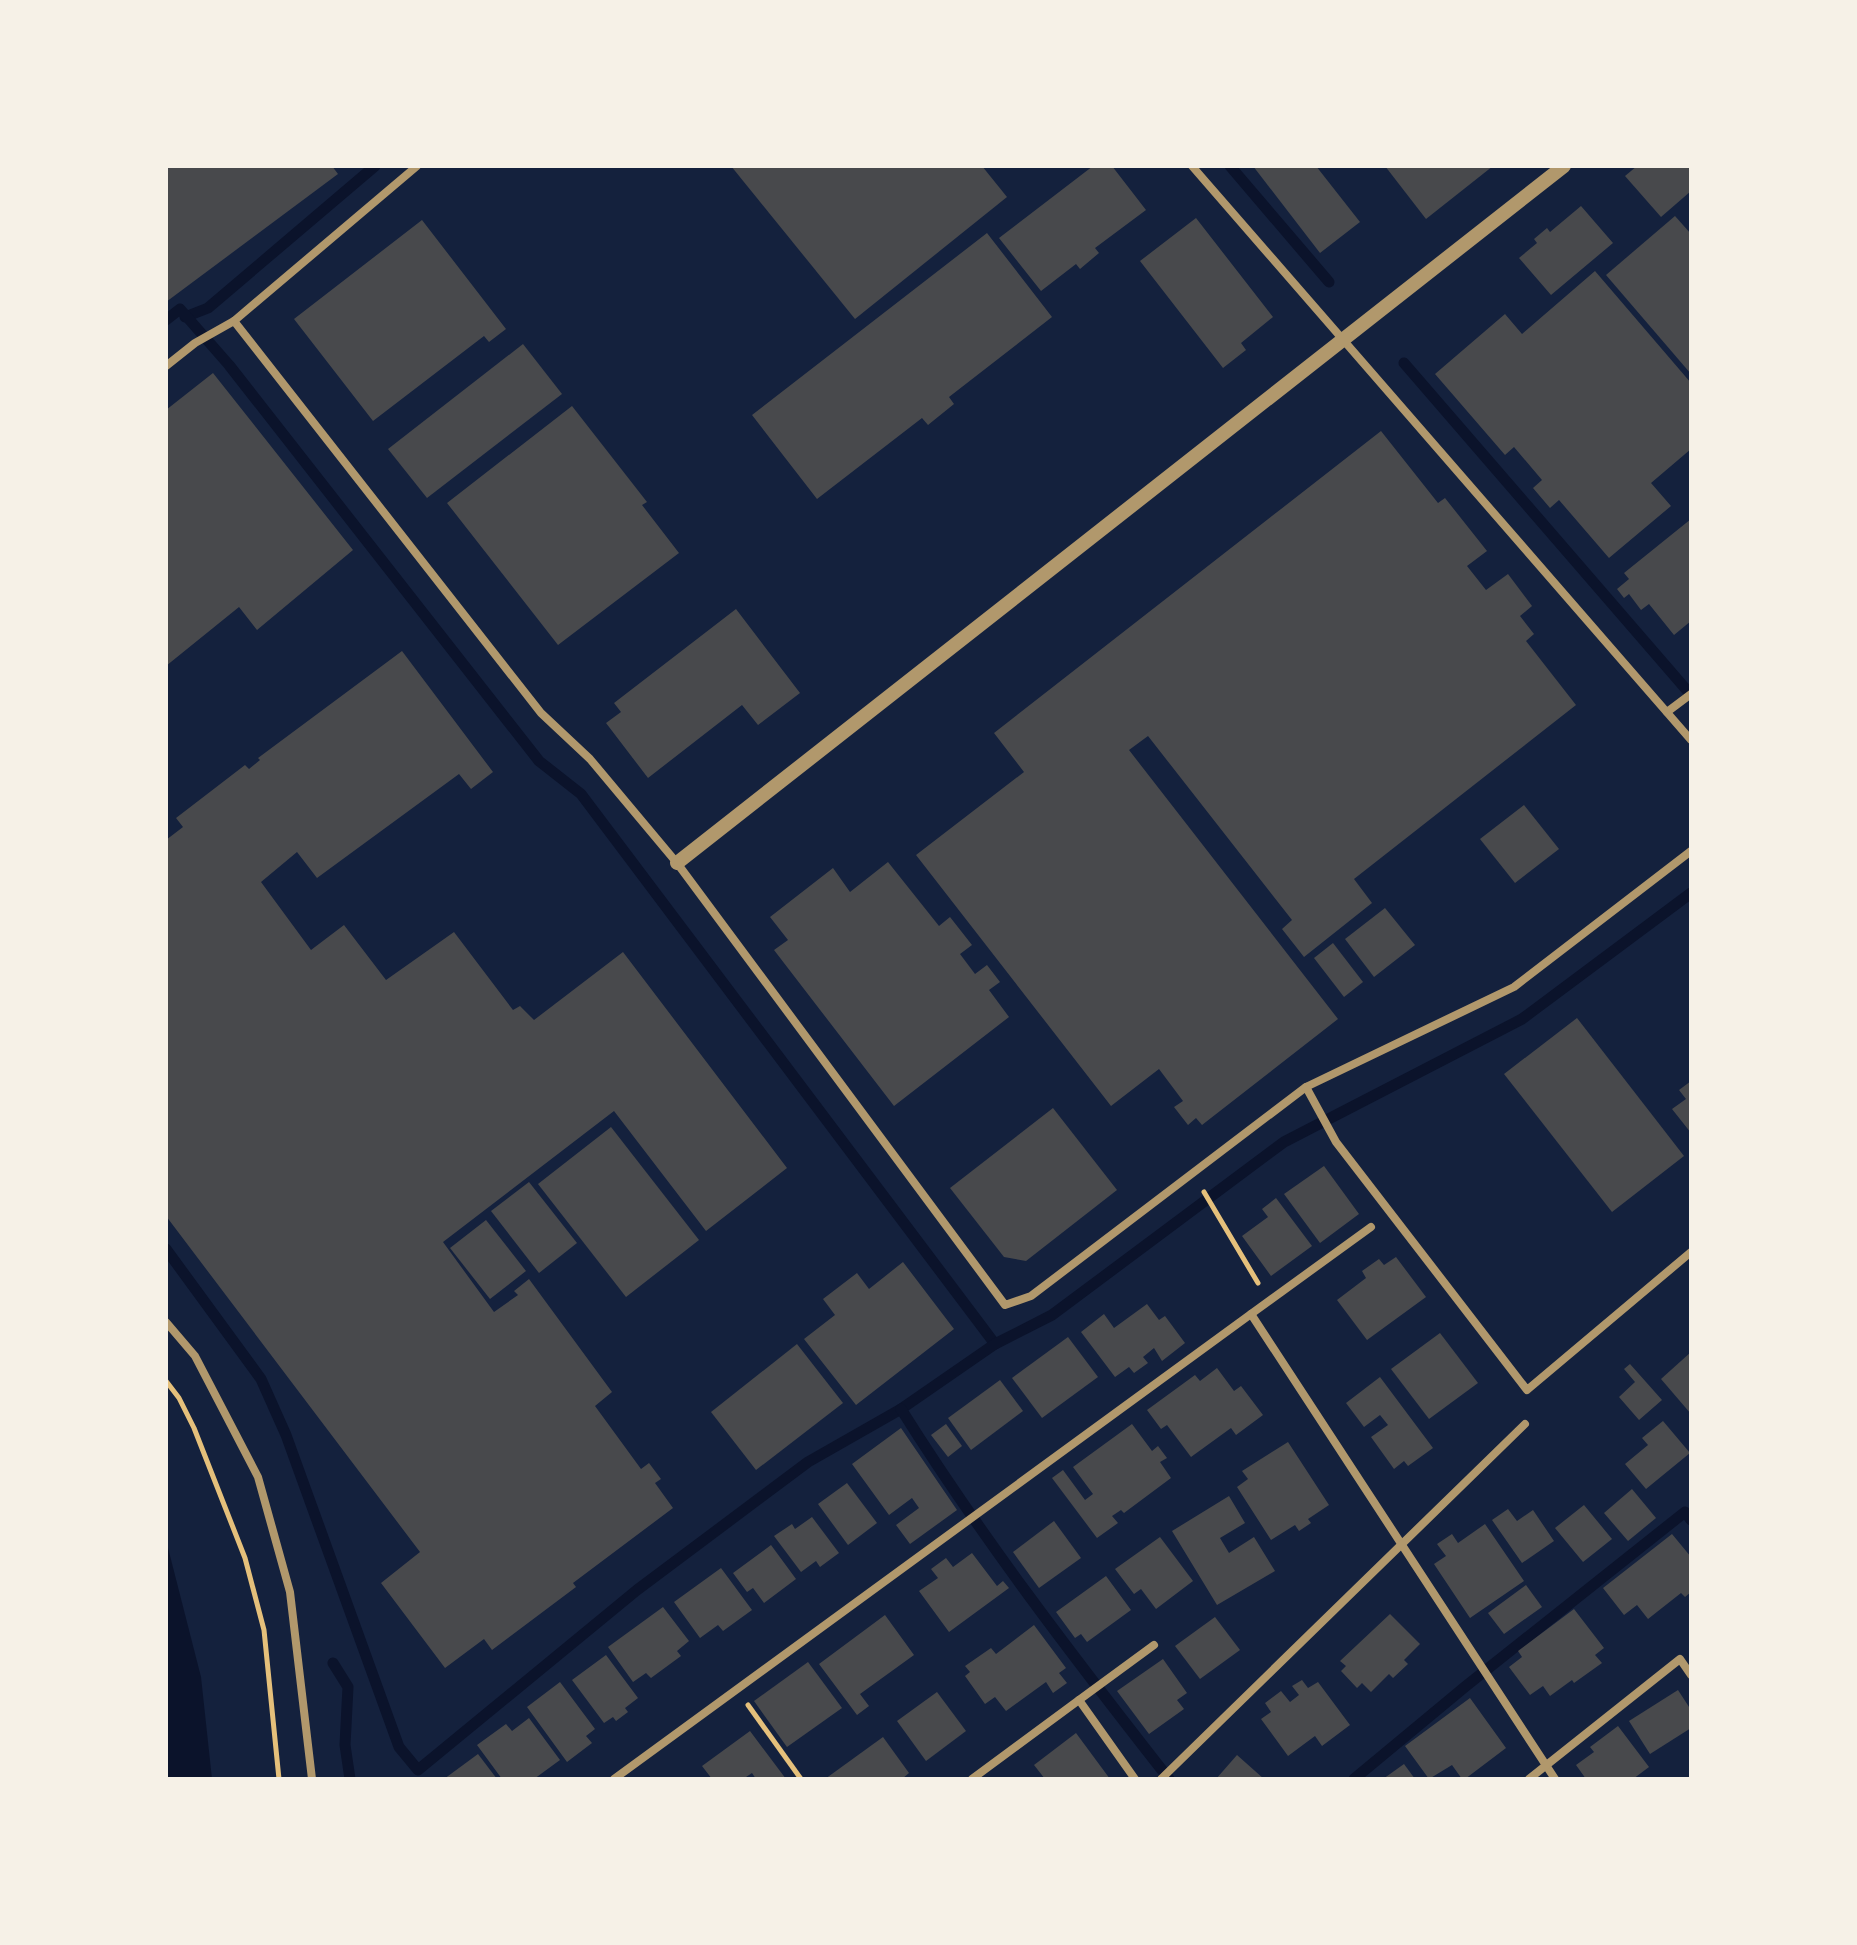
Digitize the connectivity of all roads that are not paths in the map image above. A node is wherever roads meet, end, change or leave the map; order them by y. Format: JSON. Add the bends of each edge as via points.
{"nodes":[{"id":1,"x":417,"y":166,"type":"edge"},
{"id":2,"x":1192,"y":166,"type":"edge"},
{"id":3,"x":1564,"y":166,"type":"edge"},
{"id":4,"x":234,"y":321,"type":"junction"},
{"id":5,"x":1343,"y":340,"type":"junction"},
{"id":6,"x":166,"y":366,"type":"edge"},
{"id":7,"x":1691,"y":694,"type":"edge"},
{"id":8,"x":1667,"y":712,"type":"junction"},
{"id":9,"x":1691,"y":740,"type":"edge"},
{"id":10,"x":1691,"y":851,"type":"edge"},
{"id":11,"x":677,"y":863,"type":"junction"},
{"id":12,"x":1306,"y":1087,"type":"junction"},
{"id":13,"x":1371,"y":1227,"type":"dead end"},
{"id":14,"x":1691,"y":1252,"type":"edge"},
{"id":15,"x":1251,"y":1314,"type":"junction"},
{"id":16,"x":166,"y":1322,"type":"edge"},
{"id":17,"x":1525,"y":1424,"type":"dead end"},
{"id":18,"x":1401,"y":1545,"type":"junction"},
{"id":19,"x":1154,"y":1645,"type":"dead end"},
{"id":20,"x":1691,"y":1675,"type":"edge"},
{"id":21,"x":1079,"y":1700,"type":"junction"},
{"id":22,"x":1547,"y":1766,"type":"junction"},
{"id":23,"x":312,"y":1779,"type":"edge"},
{"id":24,"x":614,"y":1779,"type":"edge"},
{"id":25,"x":972,"y":1779,"type":"edge"},
{"id":26,"x":1135,"y":1779,"type":"edge"},
{"id":27,"x":1161,"y":1779,"type":"edge"},
{"id":28,"x":1529,"y":1779,"type":"edge"},
{"id":29,"x":1555,"y":1779,"type":"edge"}],
"edges":[{"from":1,"to":4,"type":"street"},
{"from":2,"to":5,"type":"street"},
{"from":3,"to":5,"type":"street"},
{"from":4,"to":6,"type":"street"},
{"from":4,"to":11,"type":"street","via":[[541,713],[590,759]]},
{"from":5,"to":8,"type":"street"},
{"from":5,"to":11,"type":"street"},
{"from":7,"to":8,"type":"street"},
{"from":8,"to":9,"type":"street"},
{"from":10,"to":12,"type":"street","via":[[1514,987]]},
{"from":11,"to":12,"type":"street","via":[[1005,1305],[1031,1296]]},
{"from":12,"to":14,"type":"street","via":[[1336,1142],[1527,1390]]},
{"from":13,"to":15,"type":"street"},
{"from":15,"to":18,"type":"street"},
{"from":15,"to":24,"type":"street"},
{"from":16,"to":23,"type":"street","via":[[195,1356],[258,1477],[290,1592]]},
{"from":17,"to":18,"type":"street"},
{"from":18,"to":22,"type":"street"},
{"from":18,"to":27,"type":"street"},
{"from":19,"to":21,"type":"street"},
{"from":20,"to":22,"type":"street","via":[[1680,1659]]},
{"from":21,"to":25,"type":"street"},
{"from":21,"to":26,"type":"street"},
{"from":22,"to":28,"type":"street"},
{"from":22,"to":29,"type":"street"}]}
